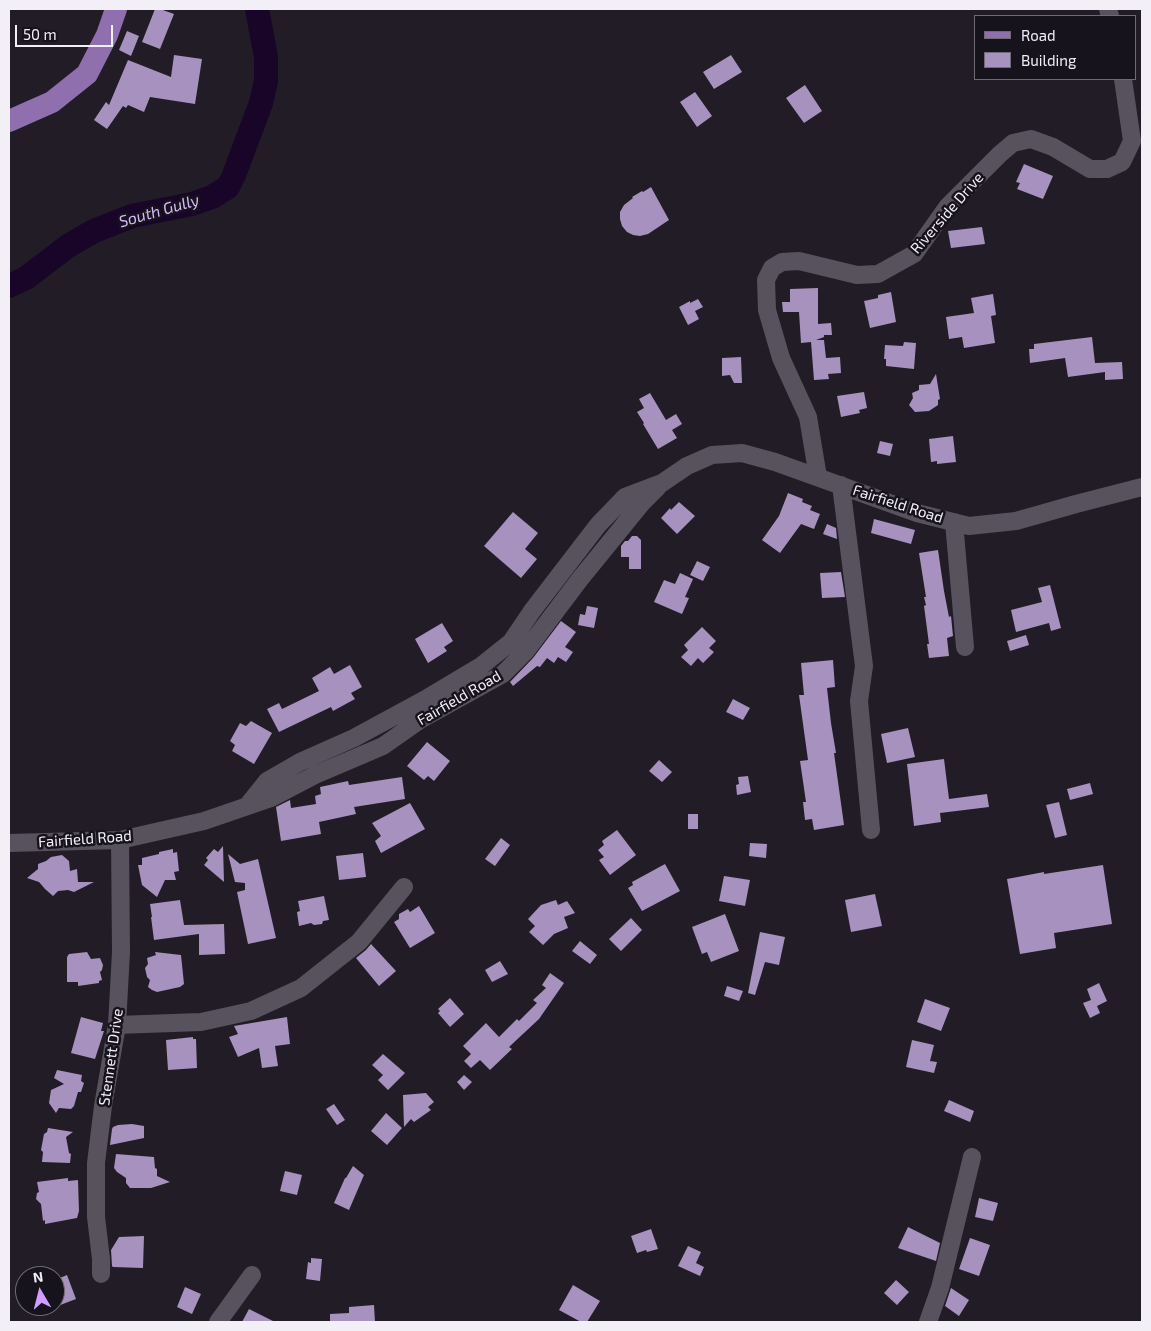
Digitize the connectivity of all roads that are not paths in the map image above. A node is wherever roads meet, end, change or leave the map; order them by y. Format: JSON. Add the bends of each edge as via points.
{"nodes":[{"id":1,"x":116,"y":9,"type":"edge"},
{"id":2,"x":1123,"y":80,"type":"edge"},
{"id":3,"x":9,"y":122,"type":"edge"},
{"id":4,"x":818,"y":477,"type":"junction"},
{"id":5,"x":841,"y":485,"type":"junction"},
{"id":6,"x":1142,"y":487,"type":"edge"},
{"id":7,"x":954,"y":522,"type":"junction"},
{"id":8,"x":965,"y":647,"type":"dead end"},
{"id":9,"x":871,"y":830,"type":"dead end"},
{"id":10,"x":120,"y":840,"type":"junction"},
{"id":11,"x":9,"y":843,"type":"edge"},
{"id":12,"x":404,"y":887,"type":"dead end"},
{"id":13,"x":117,"y":1025,"type":"junction"},
{"id":14,"x":972,"y":1157,"type":"dead end"},
{"id":15,"x":101,"y":1274,"type":"dead end"},
{"id":16,"x":252,"y":1275,"type":"dead end"},
{"id":17,"x":218,"y":1322,"type":"edge"},
{"id":18,"x":928,"y":1322,"type":"edge"}],
"edges":[{"from":1,"to":3,"type":"main road","via":[[108,35],[87,74],[52,102]]},
{"from":2,"to":4,"type":"street","name":"Riverside Drive","via":[[1132,141],[1122,162],[1107,169],[1090,169],[1053,147],[1031,139],[1014,143],[948,206],[914,254],[878,274],[857,275],[799,261],[782,262],[772,268],[766,280],[767,310],[781,358],[808,417]]},
{"from":4,"to":5,"type":"street","name":"Fairfield Road"},
{"from":4,"to":10,"type":"street","name":"Fairfield Road","via":[[742,453],[712,455],[687,466],[662,483],[625,497],[598,525],[511,642],[481,666],[416,705],[267,781],[247,806],[204,821]]},
{"from":5,"to":7,"type":"street","name":"Fairfield Road","via":[[917,513]]},
{"from":5,"to":9,"type":"street","via":[[864,666],[859,701]]},
{"from":6,"to":7,"type":"street","name":"Fairfield Road","via":[[1016,521],[969,526]]},
{"from":7,"to":8,"type":"street"},
{"from":10,"to":11,"type":"street","name":"Fairfield Road"},
{"from":10,"to":13,"type":"street","name":"Stennett Drive","via":[[121,952]]},
{"from":12,"to":13,"type":"street","via":[[359,942],[301,988],[251,1011],[201,1022]]},
{"from":13,"to":15,"type":"street","name":"Stennett Drive","via":[[96,1163]]},
{"from":14,"to":18,"type":"street","via":[[940,1288]]},
{"from":16,"to":17,"type":"street"}]}
